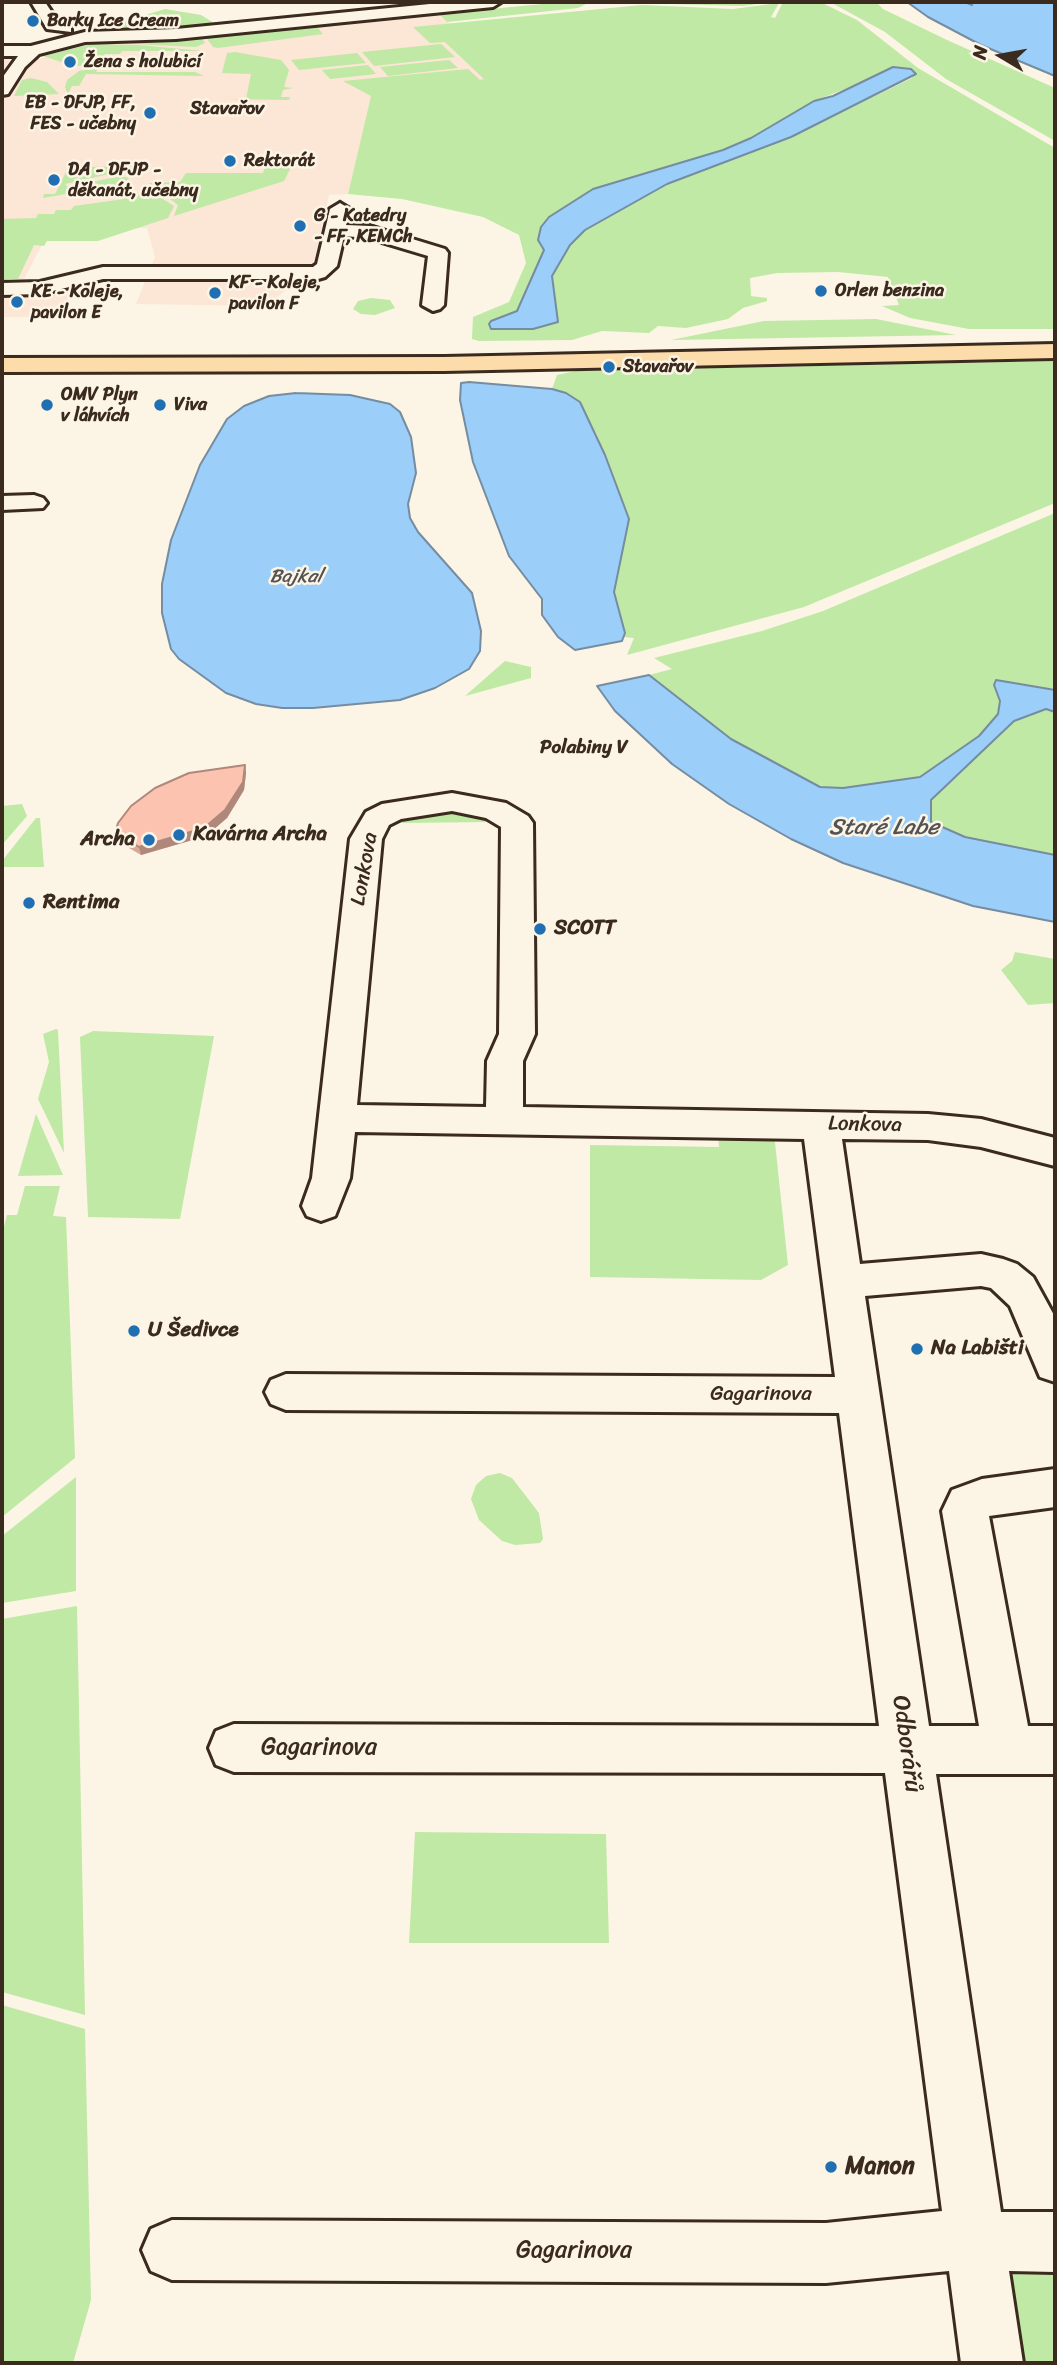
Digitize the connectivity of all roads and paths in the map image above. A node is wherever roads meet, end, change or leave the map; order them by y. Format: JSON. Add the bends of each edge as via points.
{"nodes":[{"id":1,"x":38,"y":2,"type":"edge"},
{"id":2,"x":492,"y":2,"type":"edge"},
{"id":3,"x":67,"y":36,"type":"junction"},
{"id":4,"x":37,"y":37,"type":"junction"},
{"id":5,"x":5,"y":44,"type":"edge"},
{"id":6,"x":2,"y":72,"type":"edge"},
{"id":7,"x":2,"y":90,"type":"edge"},
{"id":8,"x":340,"y":209,"type":"dead end"},
{"id":9,"x":336,"y":230,"type":"junction"},
{"id":10,"x":2,"y":289,"type":"edge"},
{"id":11,"x":433,"y":305,"type":"dead end"},
{"id":12,"x":1055,"y":342,"type":"edge"},
{"id":13,"x":1055,"y":351,"type":"edge"},
{"id":14,"x":2,"y":355,"type":"edge"},
{"id":15,"x":2,"y":365,"type":"edge"},
{"id":16,"x":2,"y":503,"type":"edge"},
{"id":17,"x":34,"y":503,"type":"dead end"},
{"id":18,"x":338,"y":1118,"type":"junction"},
{"id":19,"x":504,"y":1121,"type":"junction"},
{"id":20,"x":821,"y":1125,"type":"junction"},
{"id":21,"x":1055,"y":1152,"type":"edge"},
{"id":22,"x":321,"y":1206,"type":"dead end"},
{"id":23,"x":842,"y":1280,"type":"junction"},
{"id":24,"x":1055,"y":1366,"type":"edge"},
{"id":25,"x":286,"y":1392,"type":"dead end"},
{"id":26,"x":858,"y":1395,"type":"junction"},
{"id":27,"x":1055,"y":1488,"type":"edge"},
{"id":28,"x":234,"y":1748,"type":"dead end"},
{"id":29,"x":907,"y":1750,"type":"junction"},
{"id":30,"x":1032,"y":1750,"type":"edge"},
{"id":31,"x":975,"y":2242,"type":"junction"},
{"id":32,"x":1055,"y":2242,"type":"edge"},
{"id":33,"x":172,"y":2250,"type":"dead end"},
{"id":34,"x":992,"y":2363,"type":"edge"}],
"edges":[{"from":1,"to":4,"type":"street"},
{"from":2,"to":3,"type":"street","via":[[136,36]]},
{"from":3,"to":4,"type":"street"},
{"from":3,"to":4,"type":"street"},
{"from":4,"to":5,"type":"street"},
{"from":4,"to":6,"type":"street"},
{"from":4,"to":7,"type":"street"},
{"from":8,"to":9,"type":"street"},
{"from":9,"to":10,"type":"street","via":[[327,266],[318,273],[103,273],[40,288]]},
{"from":9,"to":11,"type":"street","via":[[370,232],[438,253]]},
{"from":12,"to":14,"type":"main road","via":[[430,355]]},
{"from":13,"to":15,"type":"main road","via":[[444,363]]},
{"from":16,"to":17,"type":"street"},
{"from":18,"to":19,"type":"street","name":"Lonkova"},
{"from":18,"to":19,"type":"street","name":"Lonkova","via":[[368,831],[377,819],[393,811],[452,802],[495,810],[517,822],[517,1034],[505,1061]]},
{"from":18,"to":22,"type":"street","name":"Lonkova","via":[[331,1178]]},
{"from":19,"to":20,"type":"street","name":"Lonkova"},
{"from":20,"to":21,"type":"street","name":"Lonkova","via":[[956,1129]]},
{"from":20,"to":23,"type":"street","name":"Odborářů"},
{"from":23,"to":24,"type":"street","via":[[981,1270],[1003,1275],[1027,1300]]},
{"from":23,"to":26,"type":"street","name":"Odborářů"},
{"from":25,"to":26,"type":"street","name":"Gagarinova"},
{"from":26,"to":29,"type":"street","name":"Odborářů"},
{"from":27,"to":30,"type":"street","via":[[982,1498],[968,1504],[965,1511]]},
{"from":28,"to":29,"type":"street","name":"Gagarinova"},
{"from":29,"to":30,"type":"street","name":"Gagarinova"},
{"from":29,"to":31,"type":"street","name":"Odborářů"},
{"from":31,"to":32,"type":"street","name":"Gagarinova"},
{"from":31,"to":33,"type":"street","name":"Gagarinova","via":[[826,2253]]},
{"from":31,"to":34,"type":"street","name":"Odborářů"}]}
